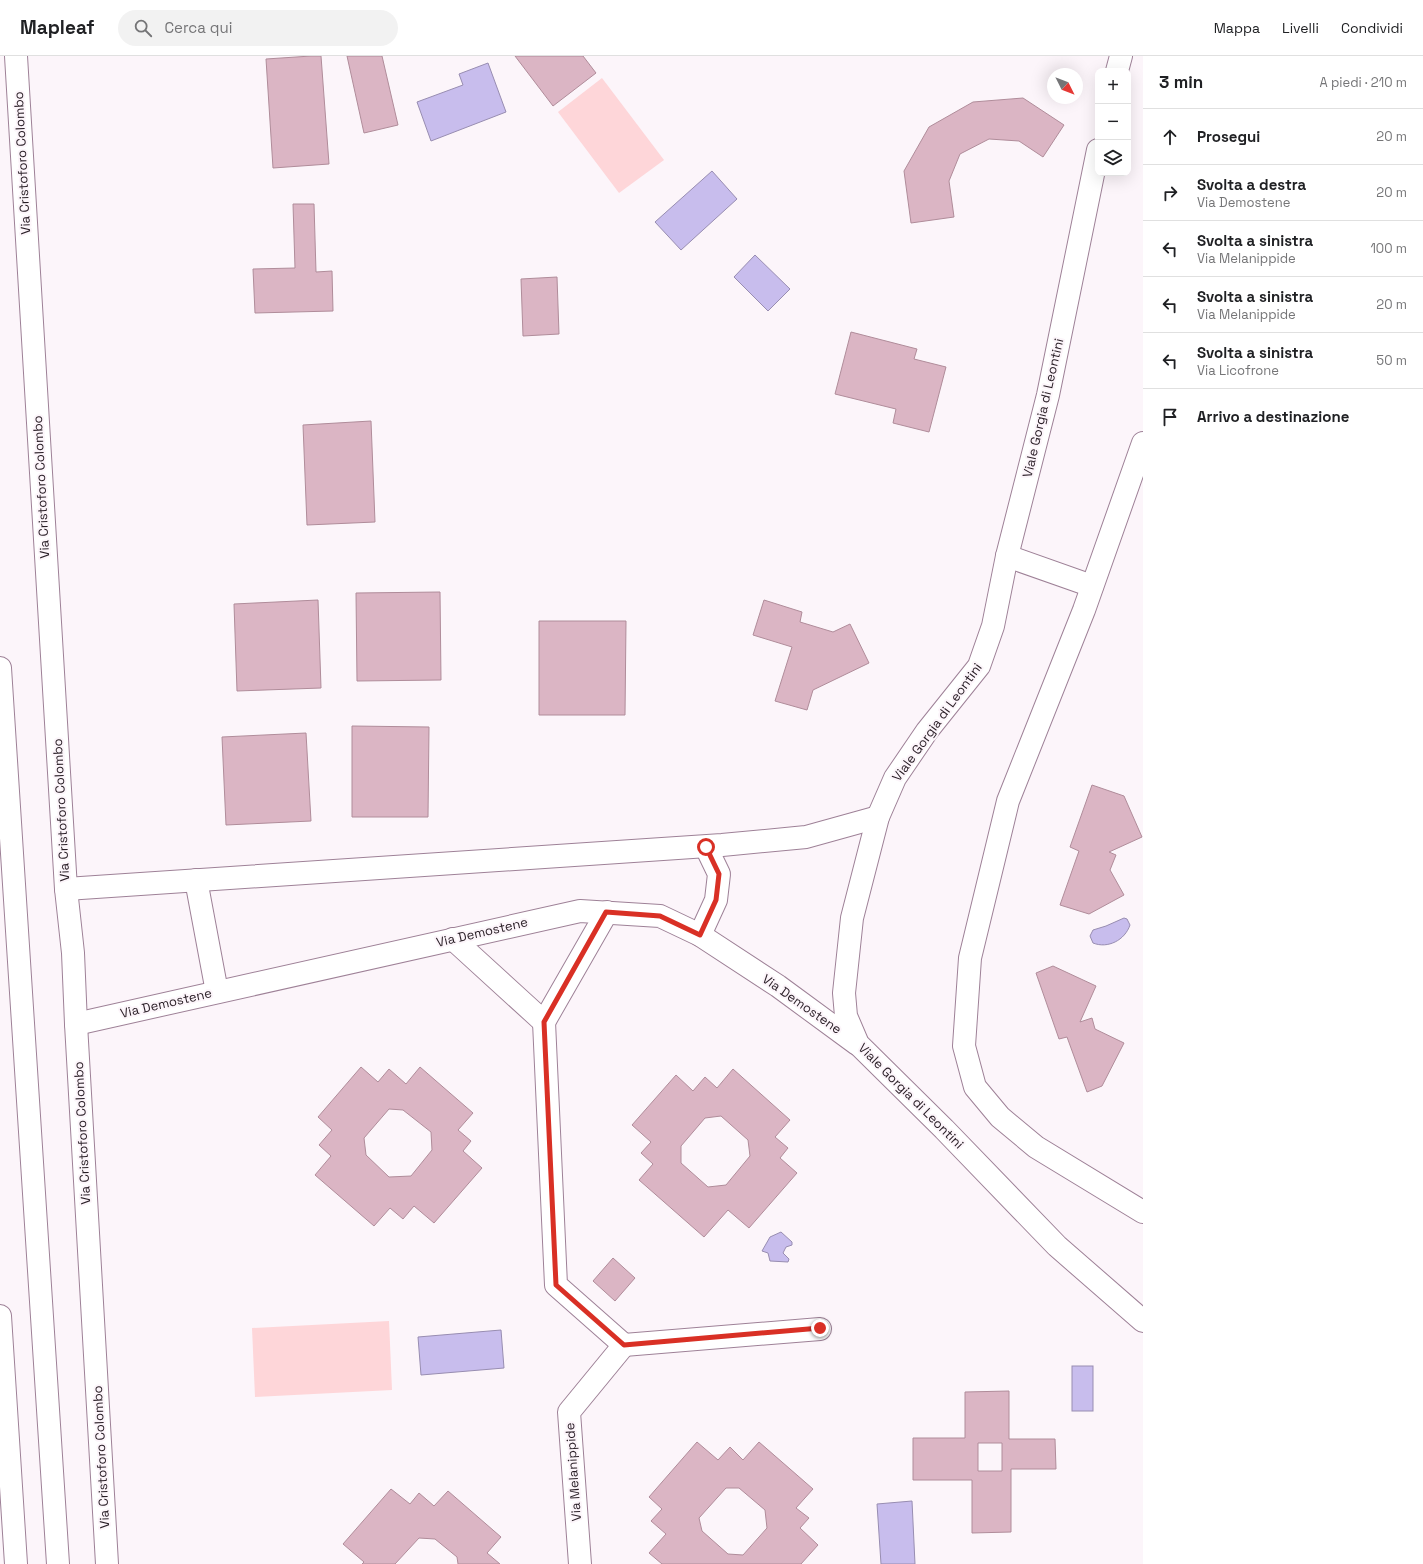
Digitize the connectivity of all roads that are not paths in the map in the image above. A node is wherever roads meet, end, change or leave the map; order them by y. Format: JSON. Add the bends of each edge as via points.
{"nodes":[{"id":1,"x":16,"y":56,"type":"edge"},
{"id":2,"x":1121,"y":56,"type":"edge"},
{"id":3,"x":1118,"y":68,"type":"edge"},
{"id":4,"x":1095,"y":165,"type":"edge"},
{"id":5,"x":1143,"y":443,"type":"edge"},
{"id":6,"x":1007,"y":556,"type":"junction"},
{"id":7,"x":1092,"y":586,"type":"junction"},
{"id":8,"x":0,"y":668,"type":"edge"},
{"id":9,"x":878,"y":817,"type":"junction"},
{"id":10,"x":706,"y":847,"type":"junction"},
{"id":11,"x":196,"y":880,"type":"junction"},
{"id":12,"x":66,"y":888,"type":"junction"},
{"id":13,"x":606,"y":912,"type":"junction"},
{"id":14,"x":700,"y":935,"type":"junction"},
{"id":15,"x":453,"y":939,"type":"junction"},
{"id":16,"x":217,"y":992,"type":"junction"},
{"id":17,"x":544,"y":1022,"type":"junction"},
{"id":18,"x":76,"y":1024,"type":"junction"},
{"id":19,"x":858,"y":1044,"type":"junction"},
{"id":20,"x":1143,"y":1212,"type":"edge"},
{"id":21,"x":0,"y":1316,"type":"edge"},
{"id":22,"x":1143,"y":1322,"type":"edge"},
{"id":23,"x":820,"y":1328,"type":"dead end"},
{"id":24,"x":624,"y":1345,"type":"junction"},
{"id":25,"x":16,"y":1564,"type":"edge"},
{"id":26,"x":58,"y":1564,"type":"edge"},
{"id":27,"x":107,"y":1564,"type":"edge"},
{"id":28,"x":580,"y":1564,"type":"edge"}],
"edges":[{"from":1,"to":12,"type":"street","name":"Via Cristoforo Colombo"},
{"from":2,"to":3,"type":"street"},
{"from":4,"to":6,"type":"street","name":"Viale Gorgia di Leontini","via":[[1048,394]]},
{"from":5,"to":7,"type":"street"},
{"from":6,"to":7,"type":"street"},
{"from":6,"to":9,"type":"street","name":"Viale Gorgia di Leontini","via":[[993,626],[979,666],[927,731],[895,778]]},
{"from":7,"to":20,"type":"street","via":[[1008,801],[970,958],[964,1046],[975,1086],[1000,1117],[1036,1147]]},
{"from":8,"to":26,"type":"street"},
{"from":9,"to":10,"type":"street","via":[[806,837]]},
{"from":9,"to":19,"type":"street","name":"Viale Gorgia di Leontini","via":[[852,918],[844,993],[846,1016]]},
{"from":10,"to":11,"type":"street"},
{"from":10,"to":14,"type":"street","via":[[719,874],[716,900]]},
{"from":11,"to":12,"type":"street"},
{"from":11,"to":16,"type":"street"},
{"from":12,"to":18,"type":"street","name":"Via Cristoforo Colombo","via":[[73,953]]},
{"from":13,"to":14,"type":"street","name":"Via Demostene","via":[[660,916]]},
{"from":13,"to":15,"type":"street","name":"Via Demostene","via":[[580,911]]},
{"from":13,"to":17,"type":"street"},
{"from":14,"to":19,"type":"street","name":"Via Demostene","via":[[778,986]]},
{"from":15,"to":16,"type":"street","name":"Via Demostene"},
{"from":15,"to":17,"type":"street"},
{"from":16,"to":18,"type":"street","name":"Via Demostene"},
{"from":17,"to":24,"type":"street","via":[[556,1285]]},
{"from":18,"to":27,"type":"street","name":"Via Cristoforo Colombo"},
{"from":19,"to":22,"type":"street","name":"Viale Gorgia di Leontini","via":[[1057,1246]]},
{"from":21,"to":25,"type":"street"},
{"from":23,"to":24,"type":"street"},
{"from":24,"to":28,"type":"street","name":"Via Melanippide","via":[[569,1412]]}]}
